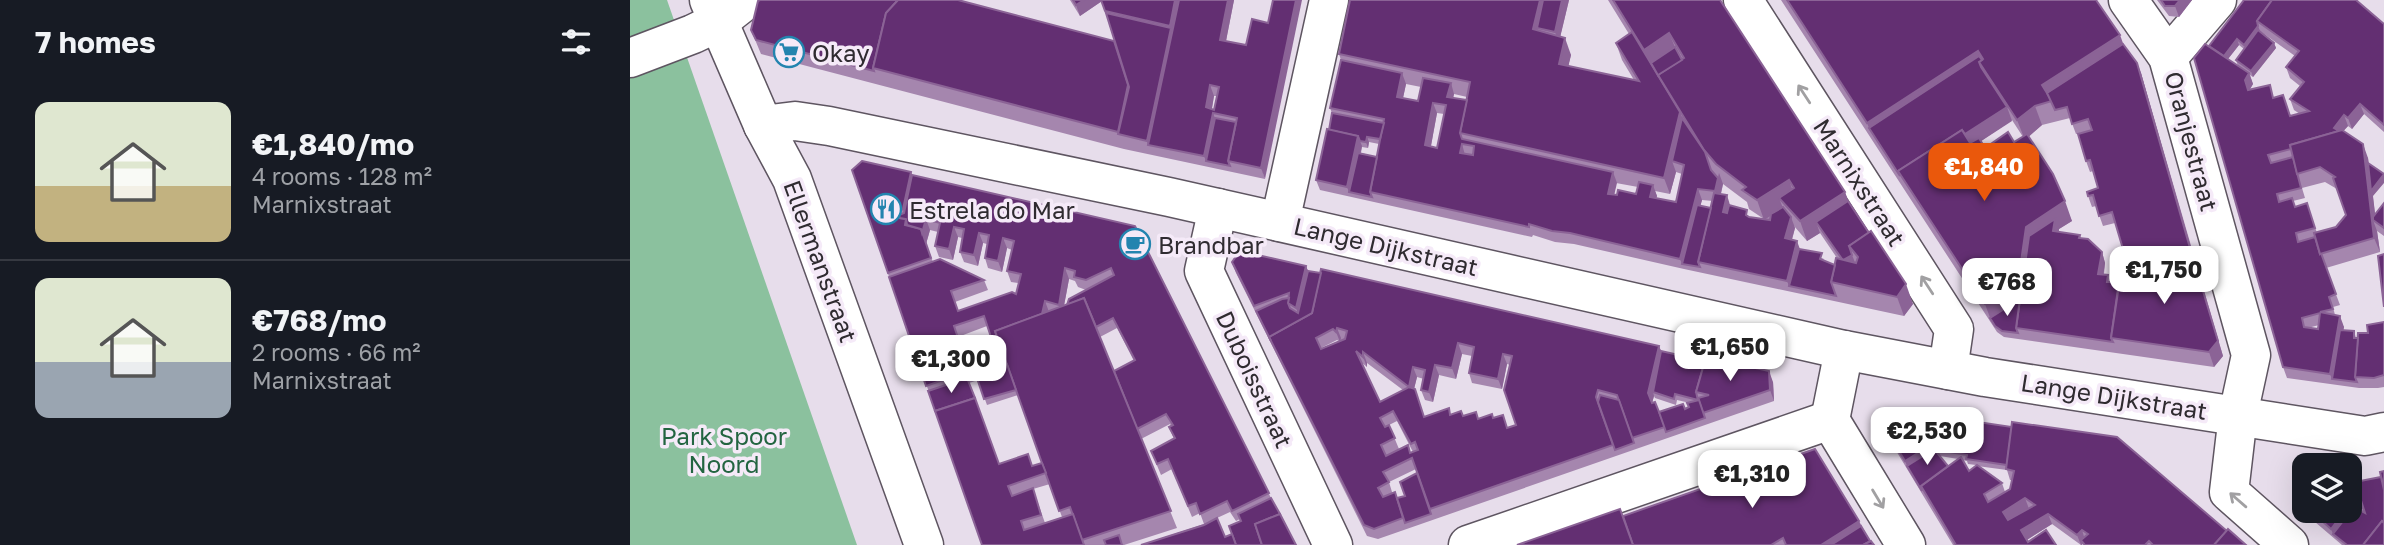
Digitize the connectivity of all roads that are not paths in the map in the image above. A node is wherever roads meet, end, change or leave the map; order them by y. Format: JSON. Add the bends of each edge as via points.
{"nodes":[{"id":1,"x":1329,"y":0,"type":"edge"},
{"id":2,"x":1743,"y":0,"type":"edge"},
{"id":3,"x":2128,"y":0,"type":"edge"},
{"id":4,"x":2217,"y":0,"type":"edge"},
{"id":5,"x":724,"y":7,"type":"edge"},
{"id":6,"x":630,"y":32,"type":"edge"},
{"id":7,"x":671,"y":43,"type":"junction"},
{"id":8,"x":2168,"y":57,"type":"junction"},
{"id":9,"x":630,"y":58,"type":"edge"},
{"id":10,"x":763,"y":125,"type":"junction"},
{"id":11,"x":1218,"y":208,"type":"junction"},
{"id":12,"x":1280,"y":222,"type":"junction"},
{"id":13,"x":1844,"y":350,"type":"junction"},
{"id":14,"x":1948,"y":370,"type":"junction"},
{"id":15,"x":2238,"y":415,"type":"junction"},
{"id":16,"x":1830,"y":420,"type":"junction"},
{"id":17,"x":2384,"y":432,"type":"edge"},
{"id":18,"x":924,"y":545,"type":"edge"},
{"id":19,"x":1333,"y":545,"type":"edge"},
{"id":20,"x":1468,"y":545,"type":"edge"},
{"id":21,"x":1906,"y":545,"type":"edge"},
{"id":22,"x":2289,"y":545,"type":"edge"}],
"edges":[{"from":1,"to":12,"type":"street"},
{"from":14,"to":2,"type":"street","name":"Marnixstraat","one_way":true,"via":[[1954,329]]},
{"from":3,"to":8,"type":"street","name":"Oranjestraat"},
{"from":4,"to":8,"type":"street"},
{"from":5,"to":7,"type":"street"},
{"from":5,"to":10,"type":"street","name":"Ellermanstraat"},
{"from":6,"to":7,"type":"street"},
{"from":7,"to":9,"type":"street"},
{"from":8,"to":15,"type":"street","name":"Oranjestraat","via":[[2251,355]]},
{"from":10,"to":11,"type":"street","name":"Lange Dijkstraat","via":[[795,121],[829,126]]},
{"from":10,"to":18,"type":"street","name":"Ellermanstraat","via":[[792,179]]},
{"from":11,"to":12,"type":"street","name":"Lange Dijkstraat"},
{"from":11,"to":19,"type":"street","name":"Duboisstraat","via":[[1204,271]]},
{"from":12,"to":13,"type":"street","name":"Lange Dijkstraat"},
{"from":13,"to":14,"type":"street","name":"Lange Dijkstraat"},
{"from":13,"to":16,"type":"street"},
{"from":14,"to":15,"type":"street","name":"Lange Dijkstraat"},
{"from":15,"to":17,"type":"street","name":"Lange Dijkstraat","via":[[2365,436]]},
{"from":22,"to":15,"type":"street","name":"Oranjestraat","one_way":true,"via":[[2229,492]]},
{"from":16,"to":20,"type":"street"},
{"from":16,"to":21,"type":"street","one_way":true}]}
